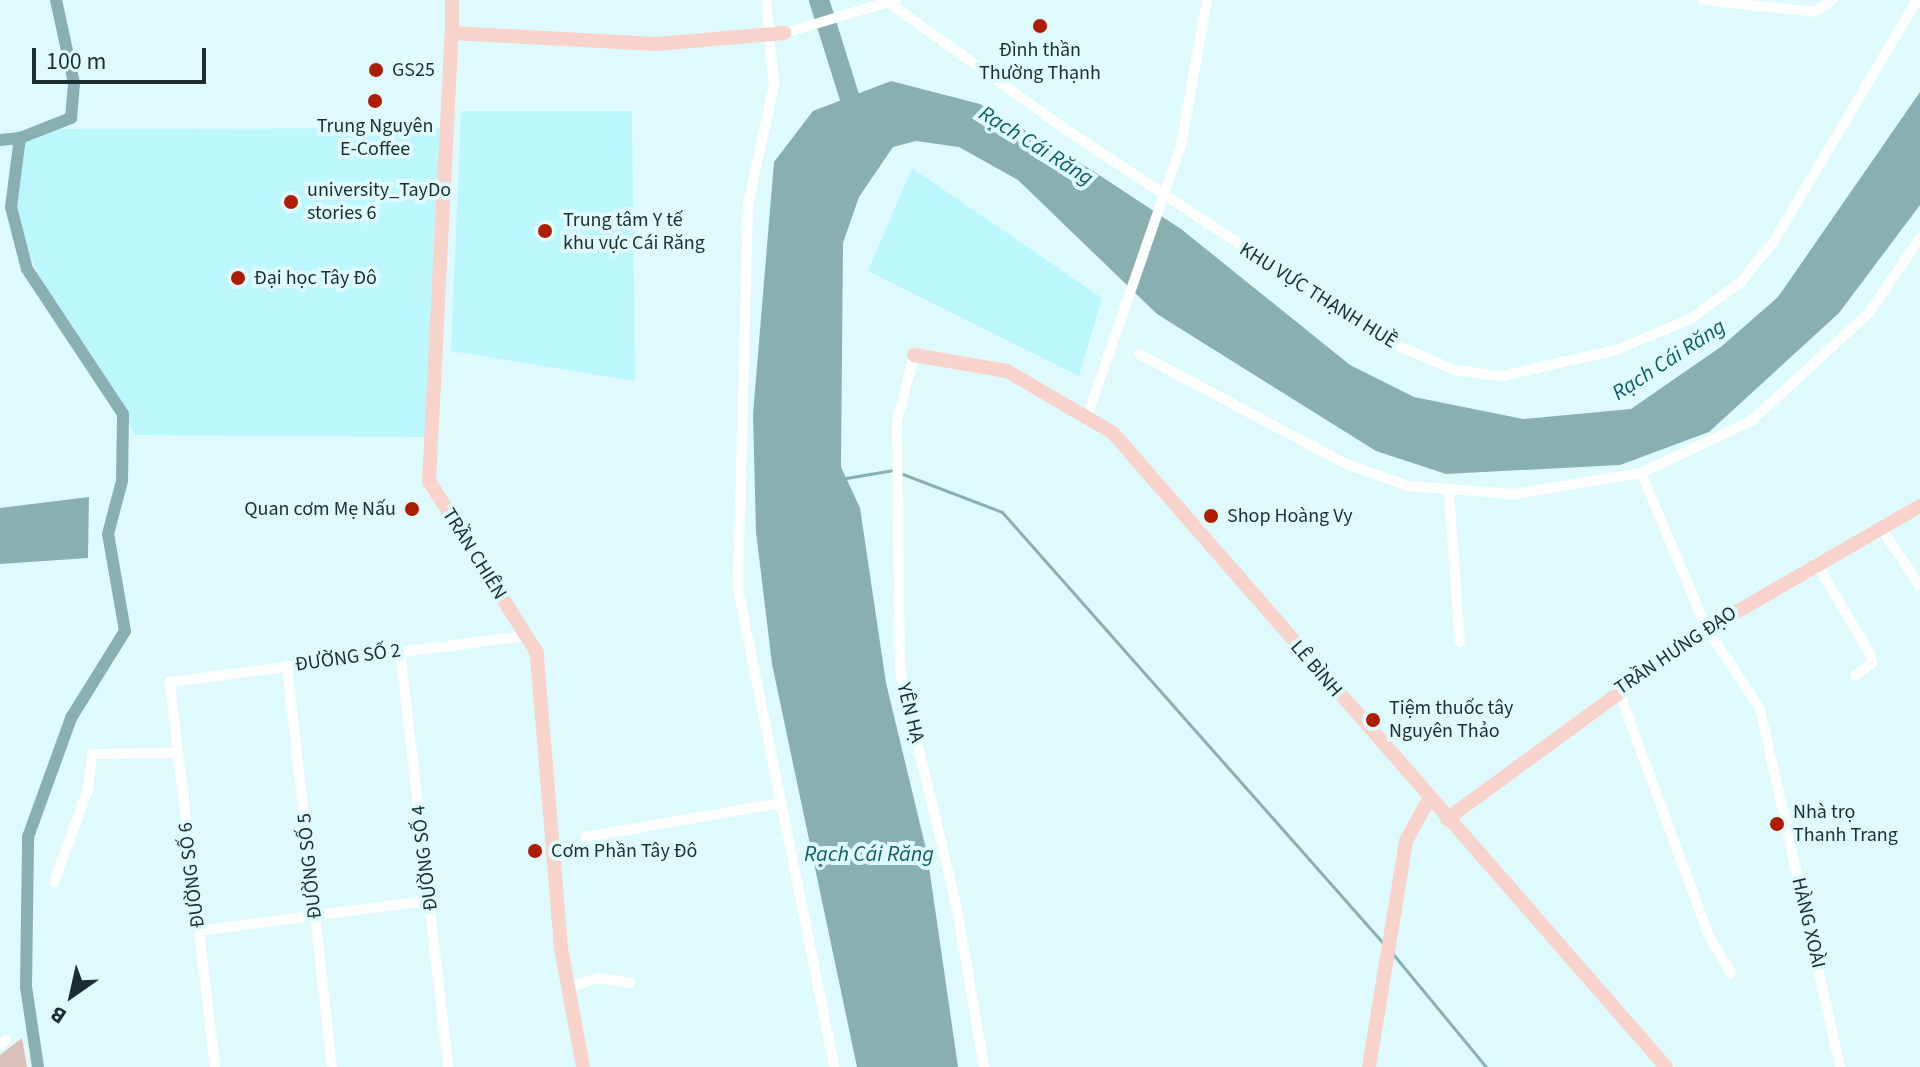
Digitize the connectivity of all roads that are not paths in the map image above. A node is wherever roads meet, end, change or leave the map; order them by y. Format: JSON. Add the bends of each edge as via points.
{"nodes":[{"id":1,"x":452,"y":0,"type":"edge"},
{"id":2,"x":766,"y":0,"type":"edge"},
{"id":3,"x":1207,"y":0,"type":"edge"},
{"id":4,"x":1703,"y":0,"type":"edge"},
{"id":5,"x":1832,"y":0,"type":"edge"},
{"id":6,"x":1917,"y":0,"type":"edge"},
{"id":7,"x":891,"y":3,"type":"edge"},
{"id":8,"x":452,"y":33,"type":"junction"},
{"id":9,"x":778,"y":35,"type":"junction"},
{"id":10,"x":1920,"y":238,"type":"edge"},
{"id":11,"x":1139,"y":354,"type":"dead end"},
{"id":12,"x":914,"y":355,"type":"joint"},
{"id":13,"x":1088,"y":414,"type":"junction"},
{"id":14,"x":1641,"y":473,"type":"junction"},
{"id":15,"x":1449,"y":493,"type":"junction"},
{"id":16,"x":1920,"y":506,"type":"edge"},
{"id":17,"x":1881,"y":528,"type":"junction"},
{"id":18,"x":1816,"y":563,"type":"junction"},
{"id":19,"x":1920,"y":586,"type":"edge"},
{"id":20,"x":1707,"y":629,"type":"junction"},
{"id":21,"x":526,"y":636,"type":"junction"},
{"id":22,"x":1460,"y":643,"type":"dead end"},
{"id":23,"x":400,"y":650,"type":"junction"},
{"id":24,"x":287,"y":666,"type":"junction"},
{"id":25,"x":1855,"y":676,"type":"dead end"},
{"id":26,"x":170,"y":682,"type":"joint"},
{"id":27,"x":1618,"y":689,"type":"junction"},
{"id":28,"x":178,"y":753,"type":"junction"},
{"id":29,"x":1429,"y":799,"type":"junction"},
{"id":30,"x":776,"y":804,"type":"junction"},
{"id":31,"x":1447,"y":819,"type":"junction"},
{"id":32,"x":586,"y":837,"type":"dead end"},
{"id":33,"x":54,"y":882,"type":"dead end"},
{"id":34,"x":430,"y":900,"type":"junction"},
{"id":35,"x":315,"y":917,"type":"junction"},
{"id":36,"x":199,"y":931,"type":"junction"},
{"id":37,"x":1731,"y":973,"type":"dead end"},
{"id":38,"x":631,"y":983,"type":"dead end"},
{"id":39,"x":569,"y":987,"type":"junction"},
{"id":40,"x":215,"y":1067,"type":"edge"},
{"id":41,"x":332,"y":1067,"type":"edge"},
{"id":42,"x":448,"y":1067,"type":"edge"},
{"id":43,"x":583,"y":1067,"type":"edge"},
{"id":44,"x":834,"y":1067,"type":"edge"},
{"id":45,"x":984,"y":1067,"type":"edge"},
{"id":46,"x":1369,"y":1067,"type":"edge"},
{"id":47,"x":1666,"y":1067,"type":"edge"},
{"id":48,"x":1840,"y":1067,"type":"edge"}],
"edges":[{"from":1,"to":8,"type":"street","name":"TRẦN CHIÊN"},
{"from":2,"to":9,"type":"street"},
{"from":3,"to":13,"type":"street","via":[[1172,176]]},
{"from":4,"to":5,"type":"street","via":[[1815,12]]},
{"from":6,"to":7,"type":"street","name":"KHU VỰC THẠNH HUỀ","via":[[1774,241],[1741,282],[1690,319],[1616,350],[1502,376],[1454,370],[1385,340]]},
{"from":7,"to":9,"type":"street"},
{"from":8,"to":9,"type":"street","via":[[656,44]]},
{"from":8,"to":21,"type":"street","name":"TRẦN CHIÊN","via":[[429,481]]},
{"from":9,"to":30,"type":"street","via":[[774,85],[748,204],[736,544],[750,673]]},
{"from":10,"to":14,"type":"street","via":[[1869,313],[1807,374],[1751,421]]},
{"from":11,"to":15,"type":"street","via":[[1344,463]]},
{"from":12,"to":13,"type":"street","name":"LÊ BÌNH","via":[[1007,371]]},
{"from":12,"to":45,"type":"street","name":"YÊN HẠ","via":[[897,422],[900,671],[957,909]]},
{"from":13,"to":29,"type":"street","name":"LÊ BÌNH","via":[[1146,464]]},
{"from":14,"to":15,"type":"street","via":[[1514,494]]},
{"from":14,"to":20,"type":"street","name":"HÀNG XOÀI"},
{"from":15,"to":22,"type":"street"},
{"from":16,"to":17,"type":"street","name":"TRẦN HƯNG ĐẠO"},
{"from":17,"to":18,"type":"street","name":"TRẦN HƯNG ĐẠO"},
{"from":17,"to":19,"type":"street"},
{"from":18,"to":20,"type":"street","name":"TRẦN HƯNG ĐẠO"},
{"from":18,"to":25,"type":"street","via":[[1870,654],[1872,663]]},
{"from":20,"to":27,"type":"street","name":"TRẦN HƯNG ĐẠO"},
{"from":20,"to":48,"type":"street","name":"HÀNG XOÀI","via":[[1760,709]]},
{"from":21,"to":23,"type":"street","name":"ĐƯỜNG SỐ 2"},
{"from":21,"to":39,"type":"street","name":"TRẦN CHIÊN","via":[[537,653]]},
{"from":23,"to":24,"type":"street","name":"ĐƯỜNG SỐ 2"},
{"from":23,"to":34,"type":"street","name":"ĐƯỜNG SỐ 4"},
{"from":24,"to":26,"type":"street","name":"ĐƯỜNG SỐ 2"},
{"from":24,"to":35,"type":"street","name":"ĐƯỜNG SỐ 5"},
{"from":26,"to":28,"type":"street","name":"ĐƯỜNG SỐ 6"},
{"from":27,"to":31,"type":"street","name":"TRẦN HƯNG ĐẠO"},
{"from":27,"to":37,"type":"street","via":[[1709,936]]},
{"from":28,"to":33,"type":"street","via":[[92,754],[88,789]]},
{"from":28,"to":36,"type":"street","name":"ĐƯỜNG SỐ 6"},
{"from":29,"to":31,"type":"street","name":"LÊ BÌNH"},
{"from":29,"to":46,"type":"street","via":[[1406,841]]},
{"from":30,"to":32,"type":"street"},
{"from":30,"to":44,"type":"street"},
{"from":31,"to":47,"type":"street","name":"LÊ BÌNH"},
{"from":34,"to":35,"type":"street"},
{"from":34,"to":42,"type":"street","name":"ĐƯỜNG SỐ 4"},
{"from":35,"to":36,"type":"street"},
{"from":35,"to":41,"type":"street","name":"ĐƯỜNG SỐ 5"},
{"from":36,"to":40,"type":"street","name":"ĐƯỜNG SỐ 6"},
{"from":38,"to":39,"type":"street","via":[[599,978]]},
{"from":39,"to":43,"type":"street","name":"TRẦN CHIÊN"}]}
